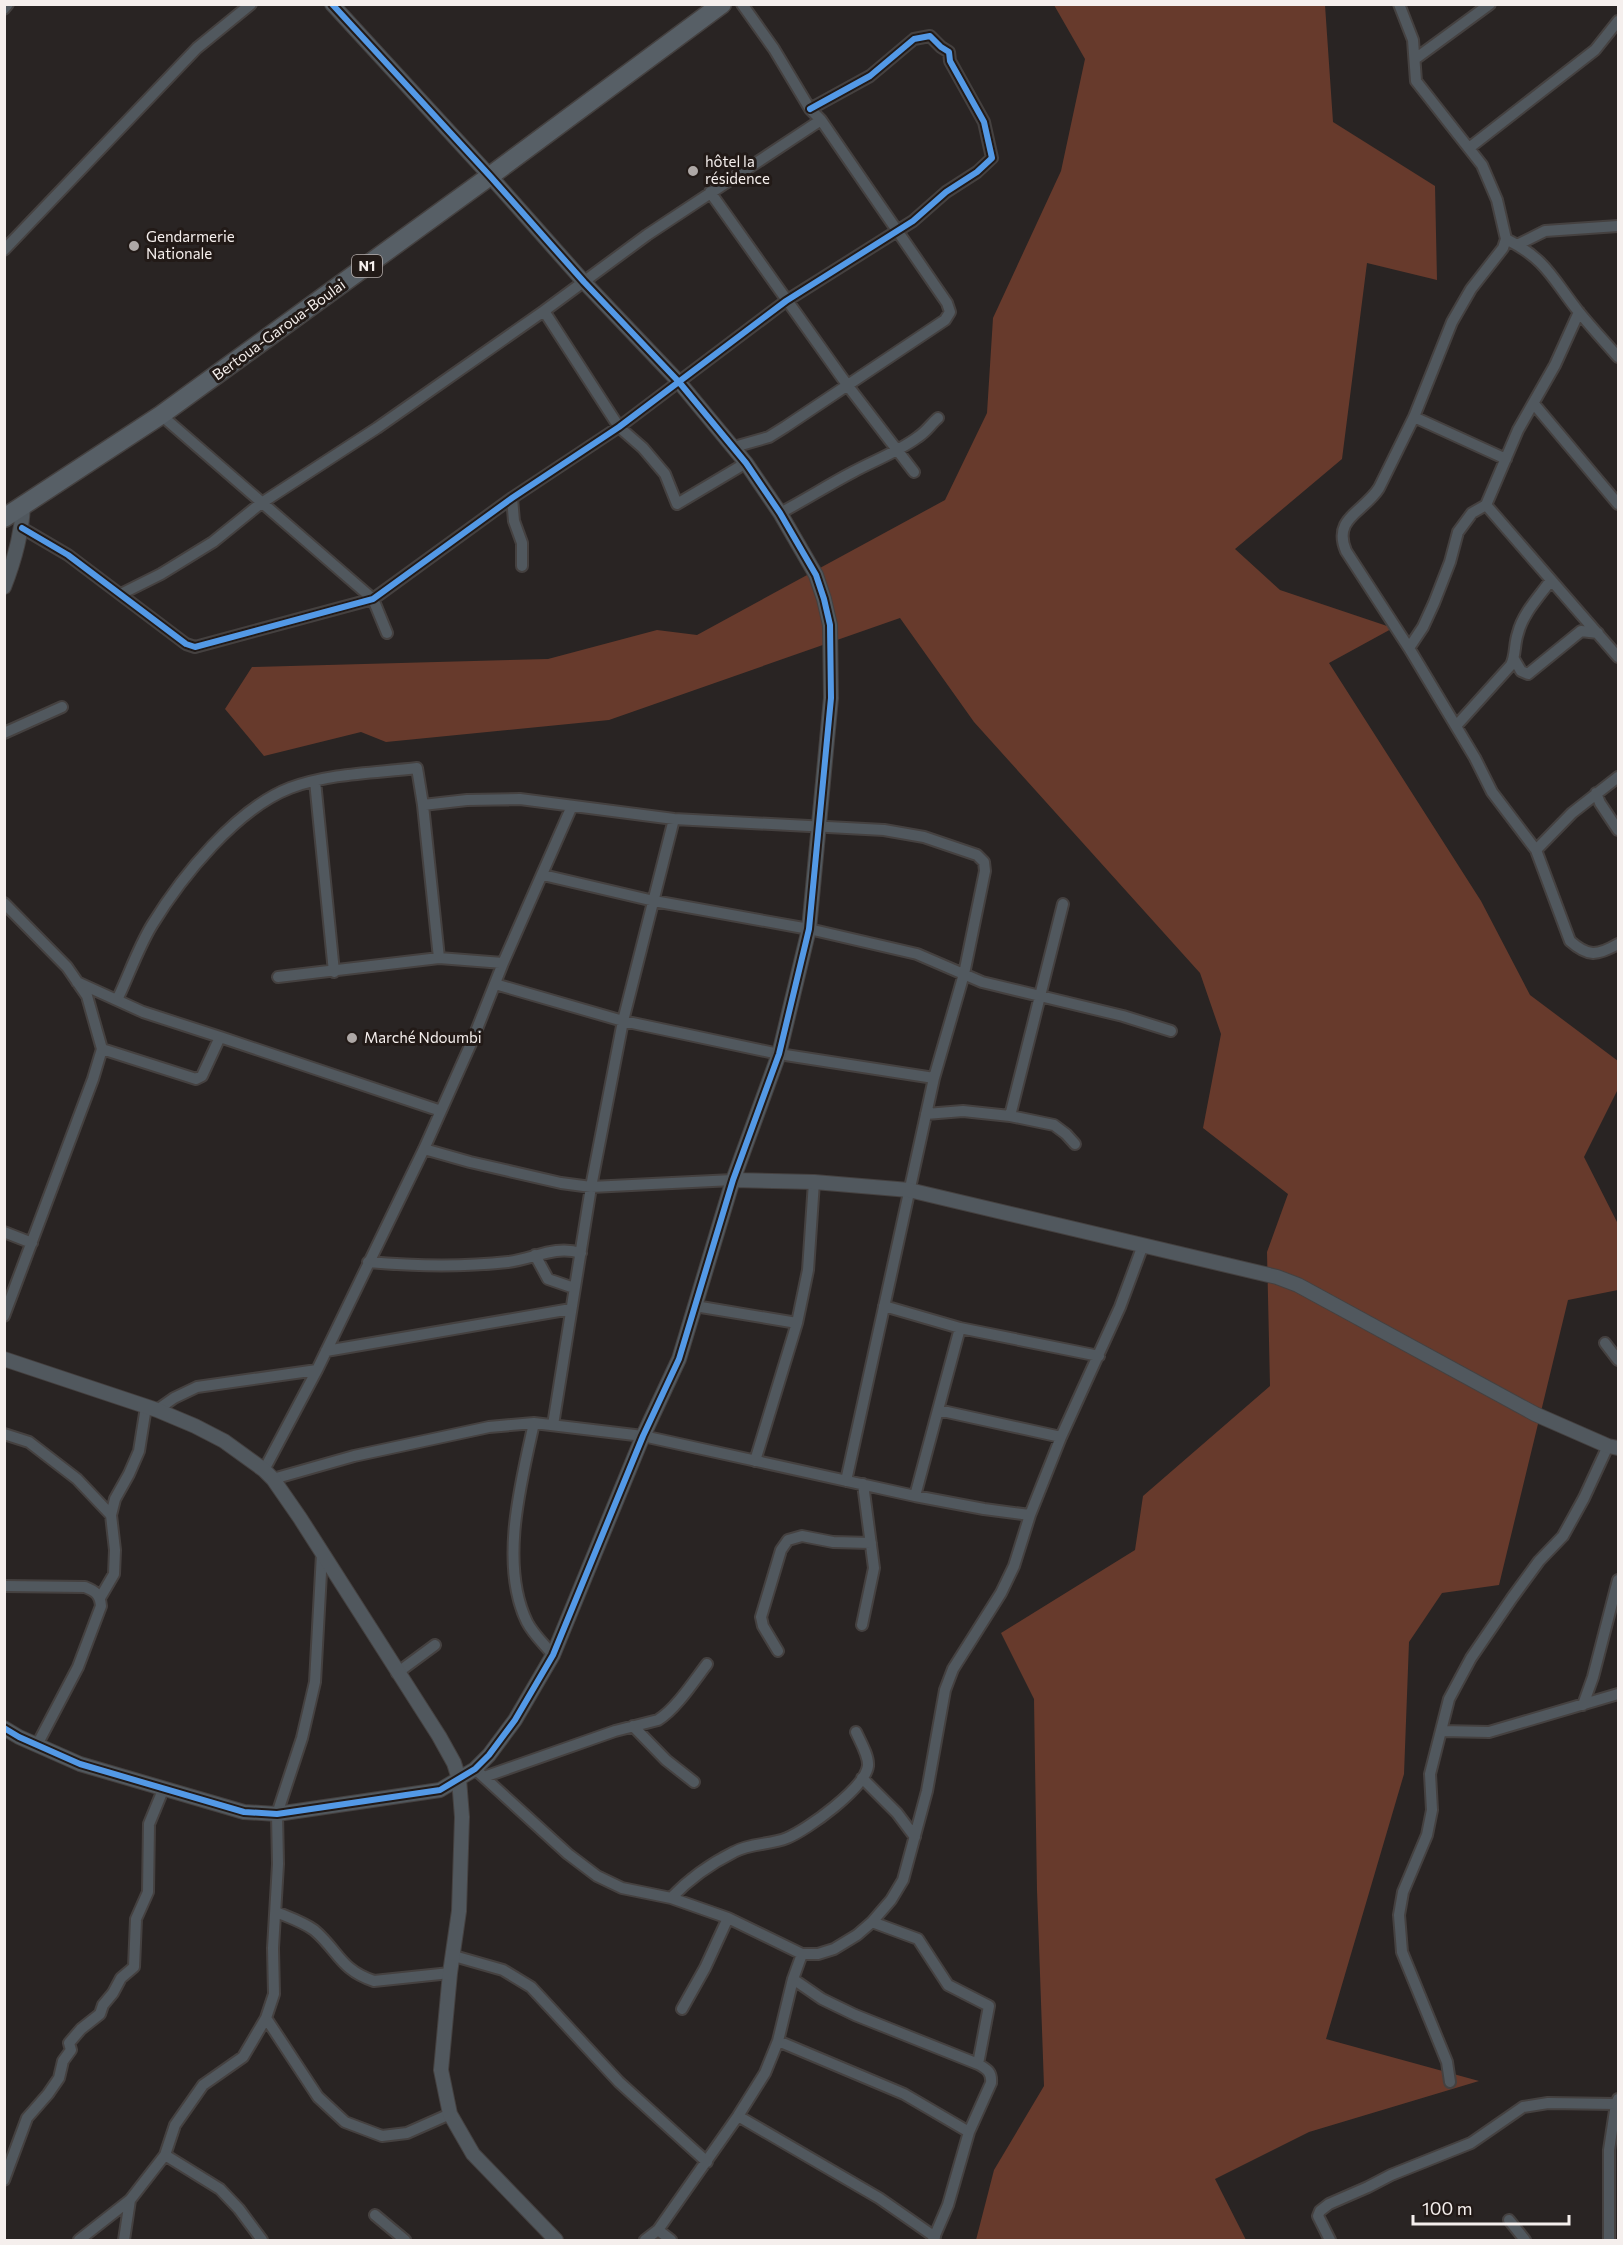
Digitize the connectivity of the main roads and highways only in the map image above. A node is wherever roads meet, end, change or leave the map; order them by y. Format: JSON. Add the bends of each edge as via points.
{"nodes":[{"id":1,"x":722,"y":4,"type":"edge"},
{"id":2,"x":4,"y":518,"type":"edge"}],
"edges":[{"from":1,"to":2,"type":"highway","name":"Bertoua-Garoua-Boulai","number":"N1","via":[[161,415]]}]}
